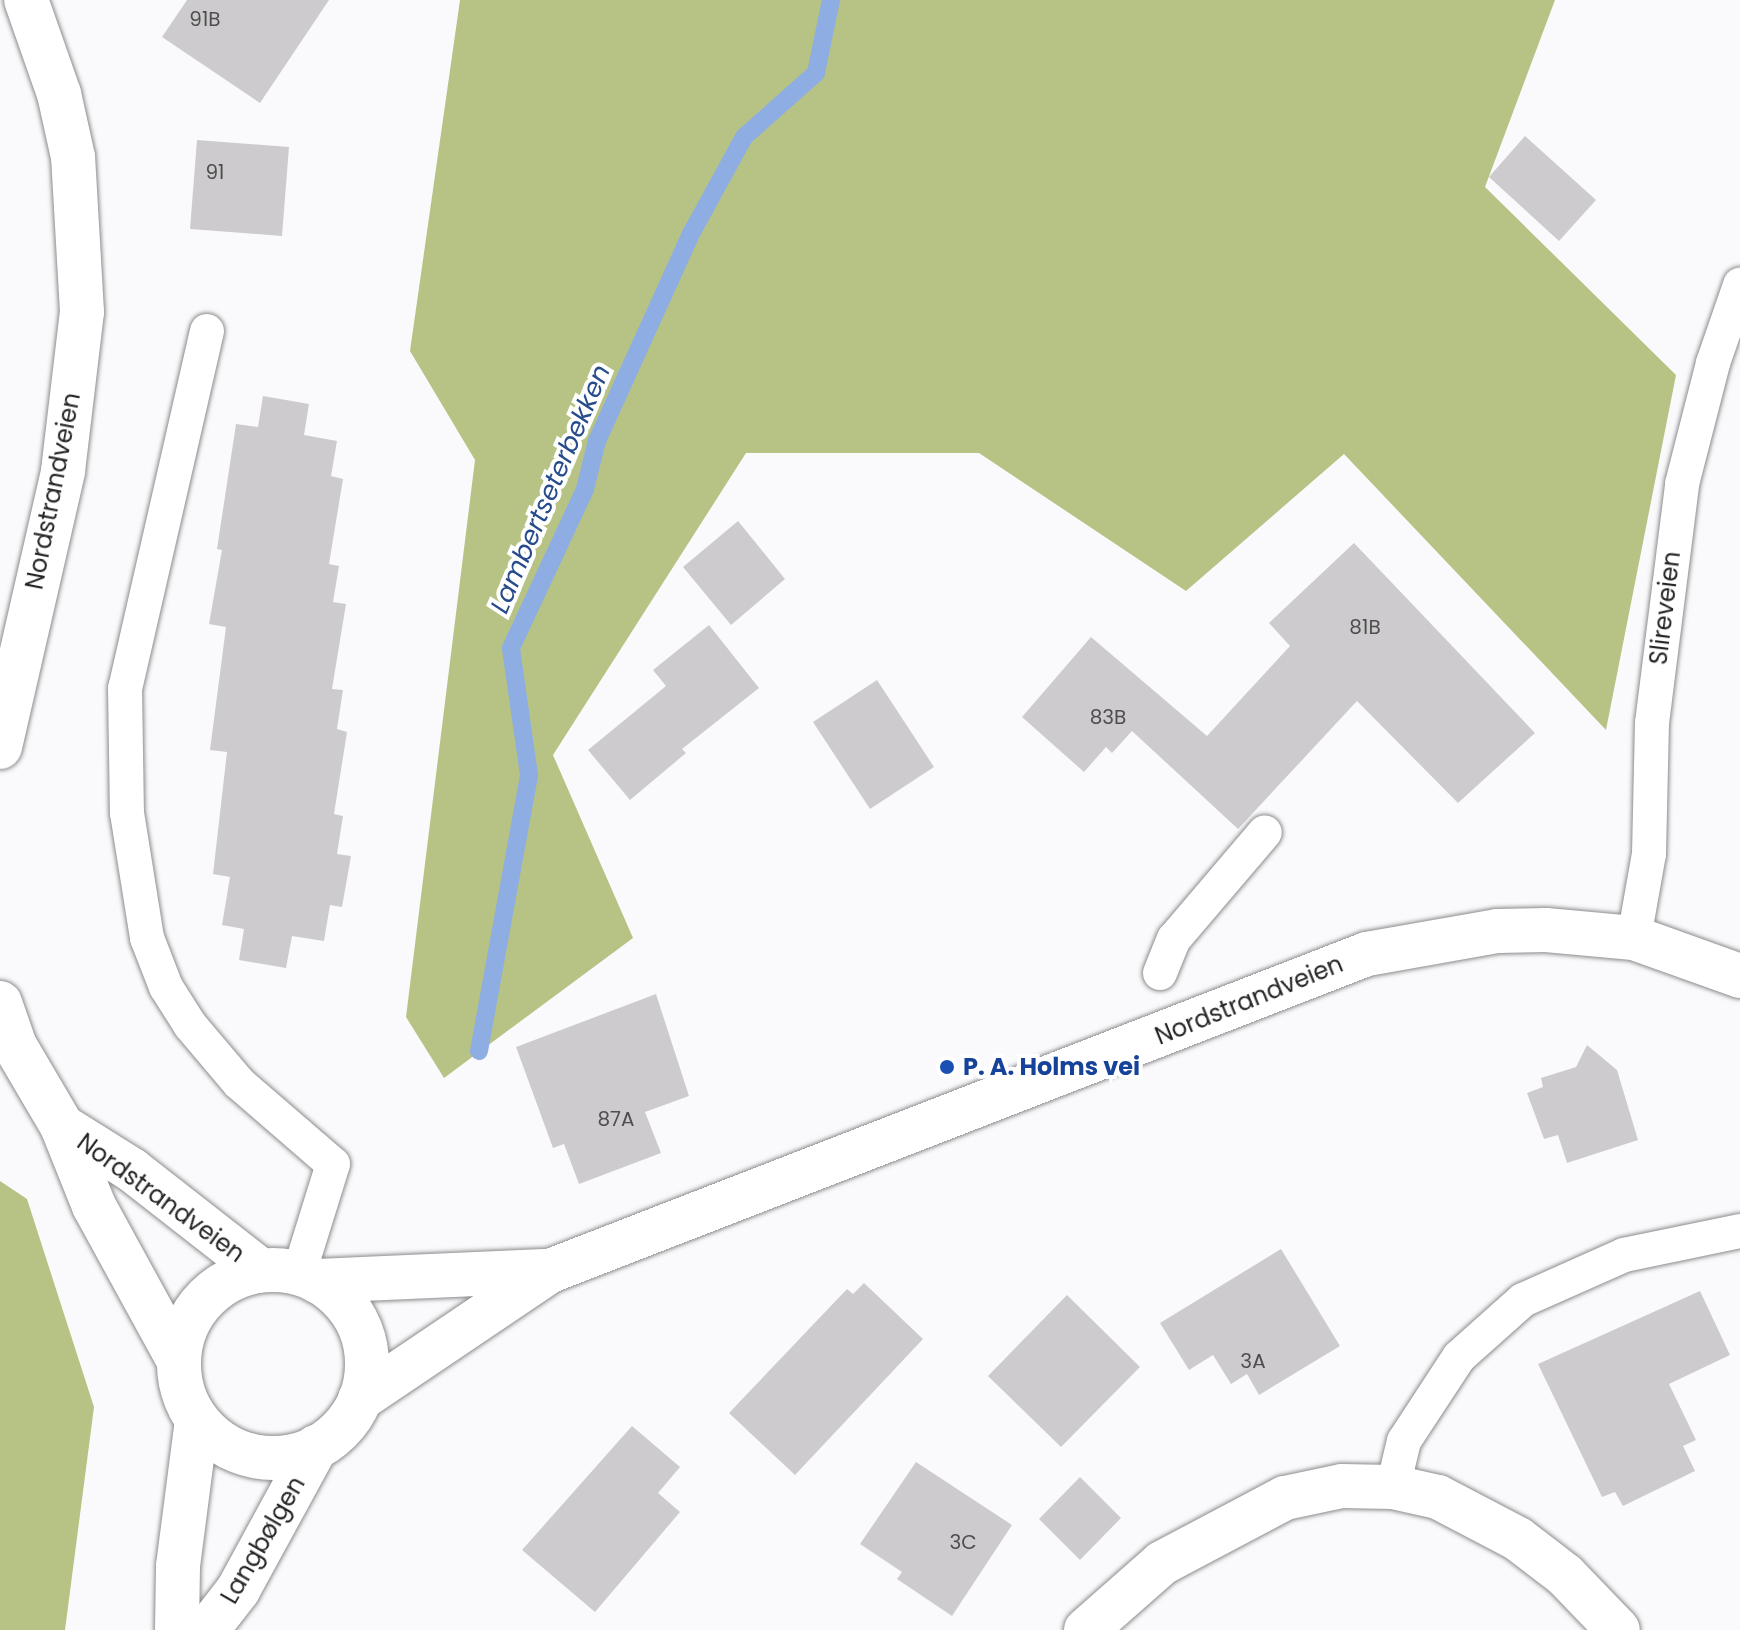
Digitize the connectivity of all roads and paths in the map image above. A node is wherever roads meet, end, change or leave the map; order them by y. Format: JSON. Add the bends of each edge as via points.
{"nodes":[{"id":1,"x":26,"y":0,"type":"edge"},
{"id":2,"x":1740,"y":285,"type":"edge"},
{"id":3,"x":207,"y":331,"type":"dead end"},
{"id":4,"x":0,"y":747,"type":"edge"},
{"id":5,"x":1265,"y":832,"type":"dead end"},
{"id":6,"x":1634,"y":938,"type":"junction"},
{"id":7,"x":1160,"y":973,"type":"dead end"},
{"id":8,"x":1740,"y":976,"type":"edge"},
{"id":9,"x":0,"y":1003,"type":"edge"},
{"id":10,"x":7,"y":1049,"type":"edge"},
{"id":11,"x":62,"y":1126,"type":"junction"},
{"id":12,"x":1740,"y":1231,"type":"edge"},
{"id":13,"x":550,"y":1271,"type":"junction"},
{"id":14,"x":292,"y":1274,"type":"junction"},
{"id":15,"x":179,"y":1361,"type":"junction"},
{"id":16,"x":360,"y":1399,"type":"junction"},
{"id":17,"x":197,"y":1420,"type":"junction"},
{"id":18,"x":316,"y":1447,"type":"junction"},
{"id":19,"x":1393,"y":1487,"type":"junction"},
{"id":20,"x":177,"y":1630,"type":"edge"},
{"id":21,"x":207,"y":1630,"type":"edge"},
{"id":22,"x":1086,"y":1630,"type":"edge"},
{"id":23,"x":1618,"y":1630,"type":"edge"}],
"edges":[{"from":1,"to":4,"type":"main road","name":"Nordstrandveien","via":[[59,94],[73,157],[82,312],[63,471]]},
{"from":2,"to":6,"type":"lane","name":"Slireveien","via":[[1713,363],[1682,484],[1652,723],[1649,854]]},
{"from":3,"to":14,"type":"lane","via":[[125,688],[127,813],[147,938],[166,987],[239,1083],[333,1164]]},
{"from":5,"to":7,"type":"lane","via":[[1174,939]]},
{"from":6,"to":8,"type":"main road","name":"Nordstrandveien"},
{"from":6,"to":13,"type":"main road","name":"Nordstrandveien","via":[[1498,931],[1367,954]]},
{"from":9,"to":10,"type":"main road","name":"Nordstrandveien"},
{"from":10,"to":11,"type":"main road","name":"Nordstrandveien"},
{"from":11,"to":14,"type":"main road","name":"Nordstrandveien"},
{"from":11,"to":15,"type":"main road","name":"Nordstrandveien","via":[[94,1206]]},
{"from":12,"to":19,"type":"lane","via":[[1624,1255],[1523,1300],[1459,1357],[1404,1441]]},
{"from":13,"to":14,"type":"main road","name":"Nordstrandveien"},
{"from":13,"to":16,"type":"main road","name":"Nordstrandveien"},
{"from":14,"to":15,"type":"main road","via":[[224,1283],[196,1308]]},
{"from":14,"to":16,"type":"main road","via":[[358,1323],[367,1361]]},
{"from":15,"to":17,"type":"main road","via":[[183,1391]]},
{"from":16,"to":18,"type":"main road","via":[[342,1428]]},
{"from":17,"to":18,"type":"main road","via":[[226,1445],[261,1457]]},
{"from":17,"to":20,"type":"main road","via":[[178,1566]]},
{"from":18,"to":21,"type":"main road","name":"Langbølgen","via":[[238,1590]]},
{"from":19,"to":22,"type":"main road","via":[[1342,1486],[1285,1498],[1162,1563]]},
{"from":19,"to":23,"type":"main road","via":[[1438,1497],[1518,1539],[1565,1575]]}]}
